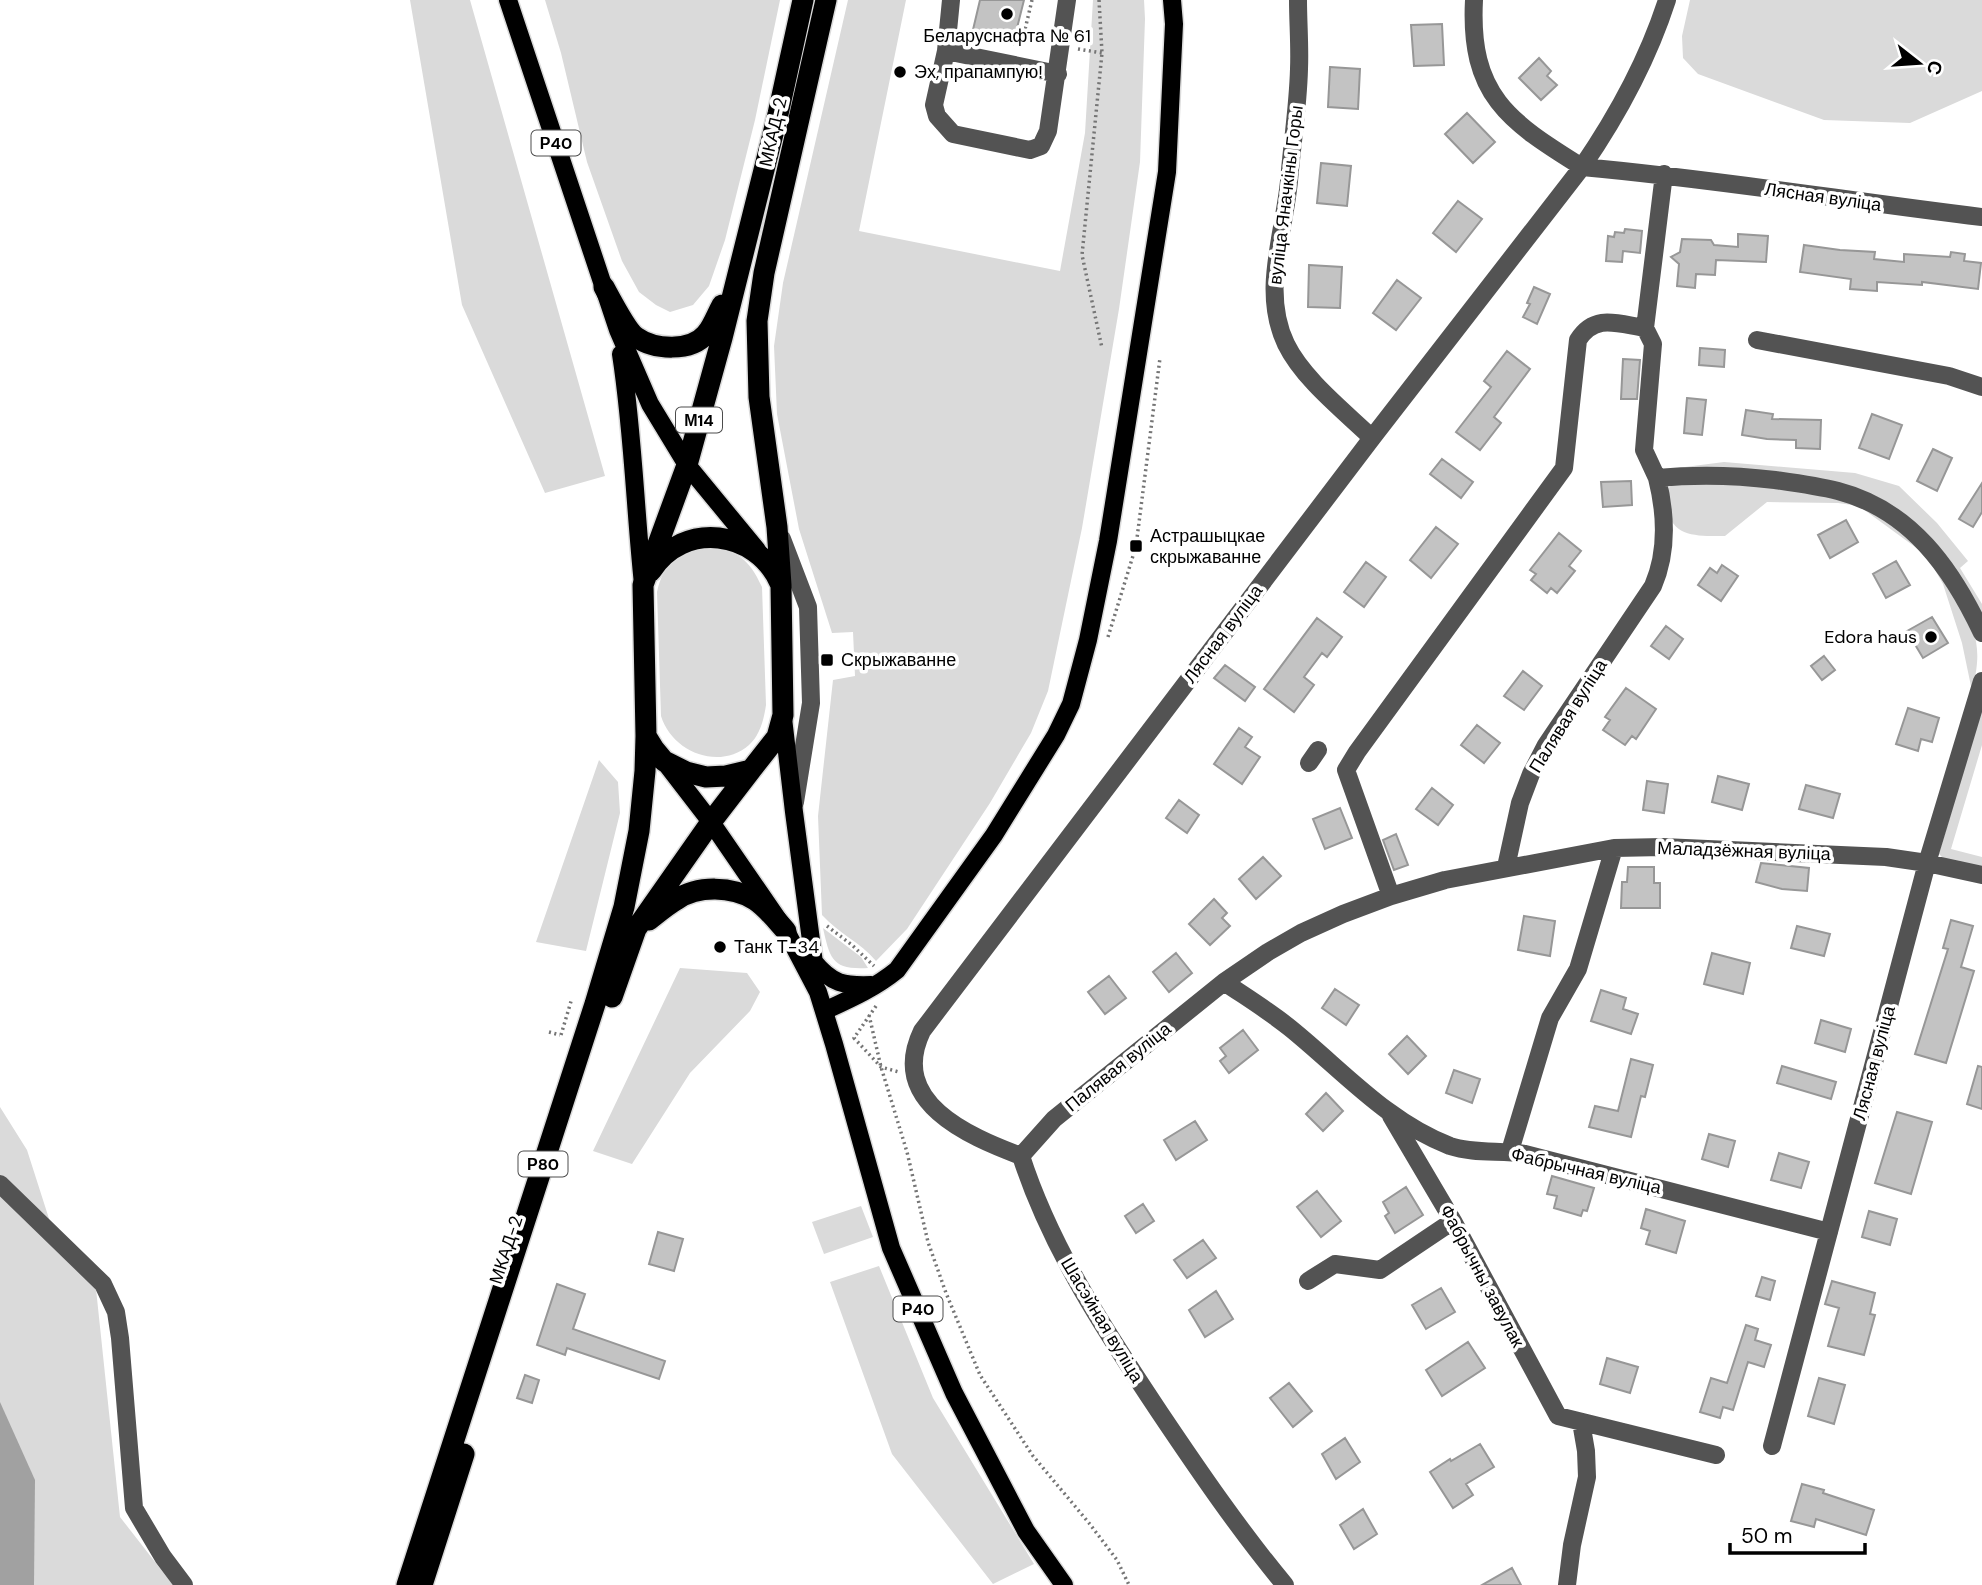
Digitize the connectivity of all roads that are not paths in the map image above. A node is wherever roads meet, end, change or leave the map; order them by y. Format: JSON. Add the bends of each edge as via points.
{"nodes":[{"id":1,"x":509,"y":0,"type":"edge"},
{"id":2,"x":803,"y":0,"type":"edge"},
{"id":3,"x":826,"y":0,"type":"edge"},
{"id":4,"x":951,"y":0,"type":"edge"},
{"id":5,"x":1068,"y":0,"type":"edge"},
{"id":6,"x":1172,"y":0,"type":"edge"},
{"id":7,"x":1298,"y":0,"type":"edge"},
{"id":8,"x":1474,"y":0,"type":"edge"},
{"id":9,"x":1667,"y":0,"type":"edge"},
{"id":10,"x":946,"y":51,"type":"junction"},
{"id":11,"x":1058,"y":74,"type":"junction"},
{"id":12,"x":1582,"y":167,"type":"junction"},
{"id":13,"x":1664,"y":174,"type":"junction"},
{"id":14,"x":1982,"y":217,"type":"edge"},
{"id":15,"x":744,"y":251,"type":"junction"},
{"id":16,"x":604,"y":287,"type":"junction"},
{"id":17,"x":1645,"y":328,"type":"junction"},
{"id":18,"x":618,"y":330,"type":"junction"},
{"id":19,"x":1757,"y":340,"type":"dead end"},
{"id":20,"x":1982,"y":387,"type":"edge"},
{"id":21,"x":1372,"y":438,"type":"junction"},
{"id":22,"x":687,"y":465,"type":"junction"},
{"id":23,"x":1657,"y":478,"type":"junction"},
{"id":24,"x":777,"y":527,"type":"junction"},
{"id":25,"x":766,"y":561,"type":"junction"},
{"id":26,"x":643,"y":585,"type":"junction"},
{"id":27,"x":781,"y":585,"type":"junction"},
{"id":28,"x":1982,"y":633,"type":"edge"},
{"id":29,"x":1982,"y":681,"type":"edge"},
{"id":30,"x":783,"y":715,"type":"junction"},
{"id":31,"x":646,"y":736,"type":"junction"},
{"id":32,"x":664,"y":761,"type":"junction"},
{"id":33,"x":751,"y":770,"type":"junction"},
{"id":34,"x":794,"y":812,"type":"junction"},
{"id":35,"x":711,"y":822,"type":"junction"},
{"id":36,"x":1614,"y":848,"type":"junction"},
{"id":37,"x":1927,"y":863,"type":"junction"},
{"id":38,"x":1506,"y":867,"type":"junction"},
{"id":39,"x":1982,"y":875,"type":"edge"},
{"id":40,"x":1391,"y":896,"type":"junction"},
{"id":41,"x":636,"y":929,"type":"junction"},
{"id":42,"x":786,"y":931,"type":"junction"},
{"id":43,"x":814,"y":962,"type":"junction"},
{"id":44,"x":1224,"y":982,"type":"junction"},
{"id":45,"x":878,"y":984,"type":"junction"},
{"id":46,"x":818,"y":992,"type":"junction"},
{"id":47,"x":824,"y":1011,"type":"junction"},
{"id":48,"x":1391,"y":1115,"type":"junction"},
{"id":49,"x":1510,"y":1151,"type":"junction"},
{"id":50,"x":1021,"y":1156,"type":"junction"},
{"id":51,"x":0,"y":1184,"type":"edge"},
{"id":52,"x":1453,"y":1222,"type":"junction"},
{"id":53,"x":1829,"y":1232,"type":"junction"},
{"id":54,"x":1308,"y":1281,"type":"dead end"},
{"id":55,"x":1581,"y":1422,"type":"junction"},
{"id":56,"x":1772,"y":1446,"type":"dead end"},
{"id":57,"x":1716,"y":1455,"type":"dead end"},
{"id":58,"x":184,"y":1585,"type":"edge"},
{"id":59,"x":407,"y":1585,"type":"edge"},
{"id":60,"x":422,"y":1585,"type":"edge"},
{"id":61,"x":1064,"y":1585,"type":"edge"},
{"id":62,"x":1285,"y":1585,"type":"edge"},
{"id":63,"x":1567,"y":1585,"type":"edge"}],
"edges":[{"from":1,"to":16,"type":"main road","number":"Р40"},
{"from":2,"to":15,"type":"highway","number":"М14"},
{"from":3,"to":24,"type":"highway","name":"МКАД-2","via":[[757,321],[759,397]]},
{"from":4,"to":10,"type":"street"},
{"from":5,"to":11,"type":"street"},
{"from":6,"to":45,"type":"main road","via":[[1167,172],[1108,541],[1071,704],[994,835],[897,970]]},
{"from":7,"to":21,"type":"street","name":"вуліца Яначкіны Горы","via":[[1297,94],[1275,306],[1294,359]]},
{"from":8,"to":12,"type":"street","via":[[1476,55],[1497,101],[1521,126]]},
{"from":9,"to":12,"type":"street","via":[[1625,96]]},
{"from":10,"to":11,"type":"street"},
{"from":10,"to":11,"type":"street","via":[[934,105],[937,116],[953,134],[1020,148],[1041,146]]},
{"from":12,"to":13,"type":"street","name":"Лясная вуліца"},
{"from":12,"to":21,"type":"street","name":"Лясная вуліца"},
{"from":13,"to":14,"type":"street","name":"Лясная вуліца"},
{"from":13,"to":17,"type":"street"},
{"from":15,"to":16,"type":"highway","number":"Р40","via":[[714,322],[691,345],[667,347],[634,336]]},
{"from":15,"to":22,"type":"highway","number":"М14"},
{"from":16,"to":18,"type":"main road","number":"Р40"},
{"from":17,"to":23,"type":"street","via":[[1653,344],[1644,450]]},
{"from":17,"to":40,"type":"street","via":[[1601,322],[1584,331],[1578,340],[1564,468],[1346,770]]},
{"from":18,"to":22,"type":"main road","number":"Р40","via":[[650,404]]},
{"from":18,"to":26,"type":"main road","number":"Р40"},
{"from":19,"to":20,"type":"street","via":[[1949,376]]},
{"from":21,"to":50,"type":"street","name":"Лясная вуліца","via":[[922,1031],[914,1053],[914,1076],[930,1105],[966,1133]]},
{"from":22,"to":25,"type":"main road","number":"Р40"},
{"from":22,"to":26,"type":"highway","number":"М14"},
{"from":23,"to":28,"type":"street","via":[[1730,475],[1795,483],[1840,492],[1877,507],[1912,531],[1938,558],[1961,590]]},
{"from":23,"to":38,"type":"street","name":"Палявая вуліца","via":[[1663,503],[1660,571],[1546,745],[1531,774]]},
{"from":24,"to":27,"type":"highway","name":"МКАД-2"},
{"from":24,"to":34,"type":"street","via":[[808,607],[811,703]]},
{"from":25,"to":26,"type":"highway","via":[[742,543],[713,537],[683,542],[659,559]]},
{"from":25,"to":27,"type":"highway"},
{"from":26,"to":31,"type":"highway","number":"М14"},
{"from":27,"to":30,"type":"highway"},
{"from":29,"to":37,"type":"street","name":"Лясная вуліца"},
{"from":30,"to":33,"type":"highway","via":[[777,737]]},
{"from":30,"to":34,"type":"main road","number":"Р40"},
{"from":31,"to":32,"type":"highway"},
{"from":31,"to":59,"type":"highway","number":"Р80","via":[[639,831],[624,907]]},
{"from":32,"to":33,"type":"highway","via":[[706,777]]},
{"from":32,"to":35,"type":"main road","number":"Р40"},
{"from":33,"to":35,"type":"highway","number":"Р80"},
{"from":34,"to":43,"type":"main road","number":"Р40"},
{"from":35,"to":41,"type":"highway","number":"Р80"},
{"from":35,"to":42,"type":"main road","number":"Р40"},
{"from":36,"to":37,"type":"street","name":"Маладзёжная вуліца","via":[[1886,857]]},
{"from":36,"to":38,"type":"street","name":"Маладзёжная вуліца"},
{"from":36,"to":49,"type":"street","via":[[1578,969],[1550,1018]]},
{"from":37,"to":39,"type":"street","name":"Маладзёжная вуліца"},
{"from":37,"to":53,"type":"street","name":"Лясная вуліца"},
{"from":38,"to":40,"type":"street","name":"Палявая вуліца"},
{"from":40,"to":44,"type":"street","name":"Палявая вуліца","via":[[1301,933]]},
{"from":41,"to":42,"type":"highway","via":[[678,898],[705,889],[732,891],[752,899]]},
{"from":41,"to":60,"type":"highway","name":"МКАД-2","number":"Р80"},
{"from":42,"to":46,"type":"main road","number":"Р40"},
{"from":43,"to":45,"type":"main road","via":[[836,982]]},
{"from":43,"to":46,"type":"main road","number":"Р40"},
{"from":44,"to":48,"type":"street","name":"Фабрычная вуліца","via":[[1289,1027]]},
{"from":44,"to":50,"type":"street","name":"Палявая вуліца","via":[[1054,1119]]},
{"from":45,"to":47,"type":"main road"},
{"from":46,"to":47,"type":"main road","number":"Р40"},
{"from":47,"to":61,"type":"main road","number":"Р40","via":[[891,1248],[954,1393],[1026,1531]]},
{"from":48,"to":49,"type":"street","name":"Фабрычная вуліца","via":[[1452,1146]]},
{"from":48,"to":52,"type":"street","name":"Фабрычны завулак"},
{"from":49,"to":53,"type":"street","name":"Фабрычная вуліца"},
{"from":50,"to":62,"type":"street","name":"Шасэйная вуліца","via":[[1061,1251],[1101,1325],[1200,1472]]},
{"from":51,"to":58,"type":"street","via":[[103,1284],[116,1312],[134,1508]]},
{"from":52,"to":54,"type":"street","via":[[1380,1270],[1335,1264]]},
{"from":52,"to":55,"type":"street","name":"Фабрычны завулак","via":[[1558,1416]]},
{"from":53,"to":56,"type":"street","name":"Лясная вуліца"},
{"from":55,"to":57,"type":"street","name":"Фабрычны завулак"},
{"from":55,"to":63,"type":"street","via":[[1587,1477]]}]}
